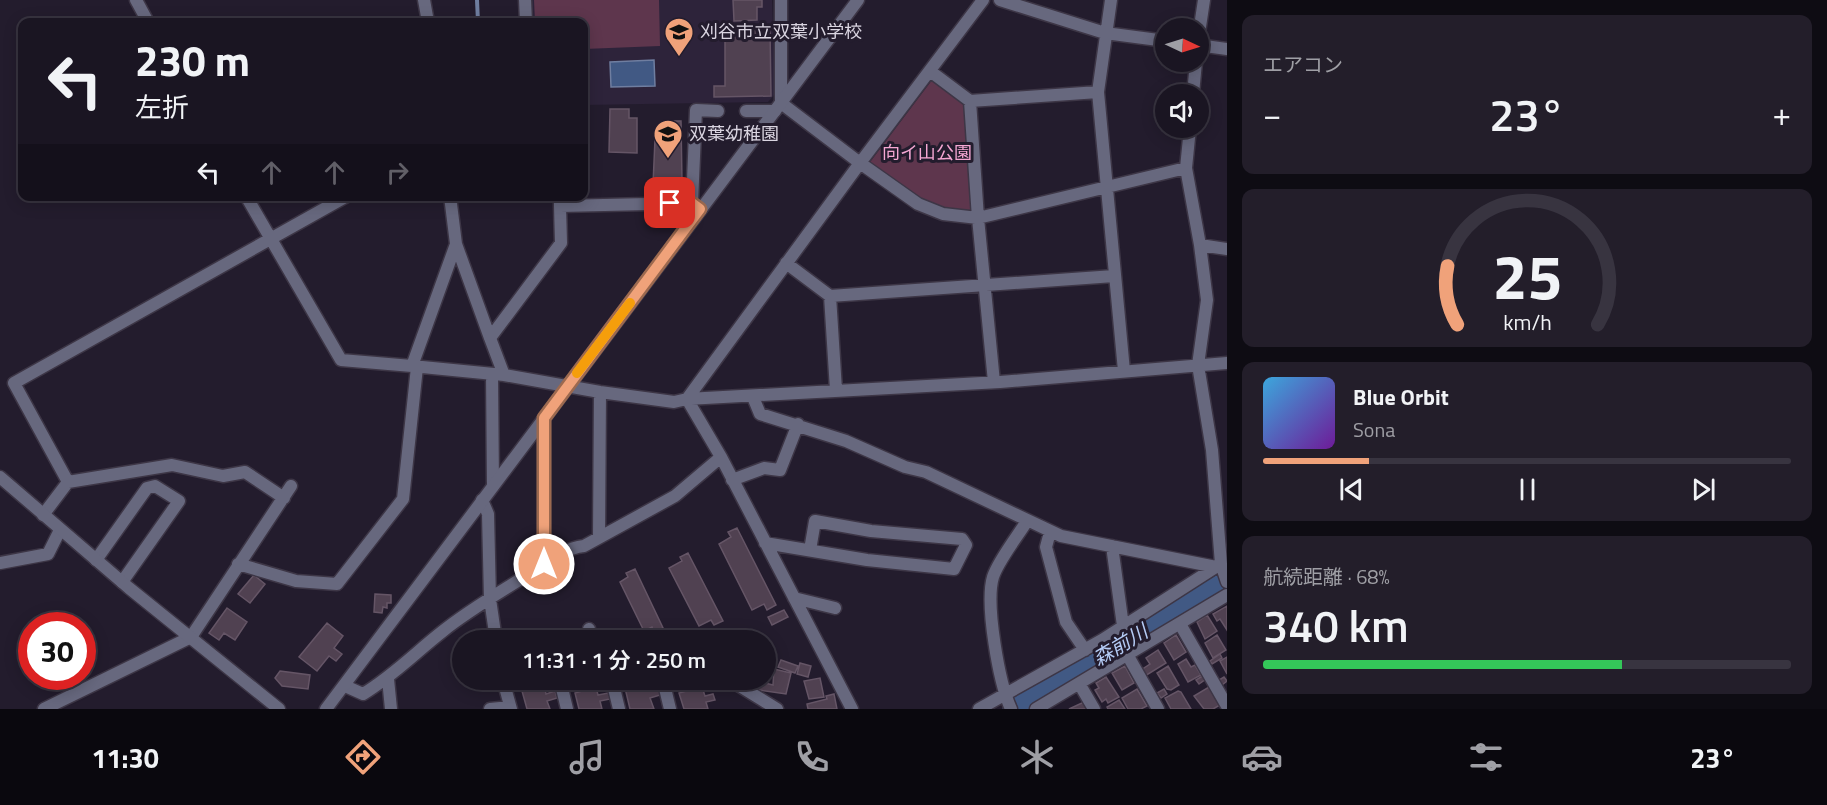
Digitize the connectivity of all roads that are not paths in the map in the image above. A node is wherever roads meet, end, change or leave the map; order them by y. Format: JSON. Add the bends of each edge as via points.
{"nodes":[{"id":1,"x":136,"y":0,"type":"edge"},
{"id":2,"x":424,"y":0,"type":"edge"},
{"id":3,"x":525,"y":0,"type":"edge"},
{"id":4,"x":781,"y":0,"type":"edge"},
{"id":5,"x":858,"y":0,"type":"edge"},
{"id":6,"x":983,"y":0,"type":"edge"},
{"id":7,"x":1000,"y":0,"type":"edge"},
{"id":8,"x":1111,"y":0,"type":"edge"},
{"id":9,"x":1204,"y":0,"type":"edge"},
{"id":10,"x":146,"y":18,"type":"edge"},
{"id":11,"x":427,"y":18,"type":"edge"},
{"id":12,"x":526,"y":18,"type":"edge"},
{"id":13,"x":1201,"y":18,"type":"edge"},
{"id":14,"x":1105,"y":33,"type":"junction"},
{"id":15,"x":1155,"y":40,"type":"edge"},
{"id":16,"x":1209,"y":47,"type":"edge"},
{"id":17,"x":1227,"y":49,"type":"edge"},
{"id":18,"x":930,"y":72,"type":"junction"},
{"id":19,"x":1098,"y":92,"type":"junction"},
{"id":20,"x":970,"y":101,"type":"junction"},
{"id":21,"x":778,"y":107,"type":"junction"},
{"id":22,"x":718,"y":111,"type":"dead end"},
{"id":23,"x":746,"y":111,"type":"dead end"},
{"id":24,"x":1189,"y":138,"type":"edge"},
{"id":25,"x":860,"y":163,"type":"junction"},
{"id":26,"x":1186,"y":168,"type":"junction"},
{"id":27,"x":1106,"y":186,"type":"junction"},
{"id":28,"x":249,"y":201,"type":"edge"},
{"id":29,"x":337,"y":201,"type":"edge"},
{"id":30,"x":451,"y":201,"type":"edge"},
{"id":31,"x":560,"y":201,"type":"edge"},
{"id":32,"x":696,"y":206,"type":"junction"},
{"id":33,"x":978,"y":218,"type":"junction"},
{"id":34,"x":270,"y":239,"type":"junction"},
{"id":35,"x":456,"y":244,"type":"junction"},
{"id":36,"x":1200,"y":245,"type":"junction"},
{"id":37,"x":1227,"y":249,"type":"edge"},
{"id":38,"x":786,"y":263,"type":"junction"},
{"id":39,"x":1114,"y":276,"type":"junction"},
{"id":40,"x":986,"y":286,"type":"junction"},
{"id":41,"x":830,"y":296,"type":"junction"},
{"id":42,"x":489,"y":338,"type":"junction"},
{"id":43,"x":1227,"y":363,"type":"edge"},
{"id":44,"x":1198,"y":365,"type":"junction"},
{"id":45,"x":414,"y":367,"type":"junction"},
{"id":46,"x":1124,"y":371,"type":"junction"},
{"id":47,"x":498,"y":374,"type":"junction"},
{"id":48,"x":994,"y":382,"type":"junction"},
{"id":49,"x":567,"y":387,"type":"junction"},
{"id":50,"x":836,"y":390,"type":"junction"},
{"id":51,"x":600,"y":392,"type":"junction"},
{"id":52,"x":753,"y":397,"type":"junction"},
{"id":53,"x":687,"y":399,"type":"junction"},
{"id":54,"x":544,"y":418,"type":"junction"},
{"id":55,"x":798,"y":424,"type":"junction"},
{"id":56,"x":721,"y":457,"type":"junction"},
{"id":57,"x":0,"y":477,"type":"edge"},
{"id":58,"x":732,"y":480,"type":"junction"},
{"id":59,"x":68,"y":482,"type":"junction"},
{"id":60,"x":291,"y":486,"type":"dead end"},
{"id":61,"x":493,"y":486,"type":"junction"},
{"id":62,"x":1227,"y":493,"type":"edge"},
{"id":63,"x":284,"y":498,"type":"junction"},
{"id":64,"x":482,"y":500,"type":"junction"},
{"id":65,"x":1215,"y":501,"type":"junction"},
{"id":66,"x":43,"y":515,"type":"junction"},
{"id":67,"x":1027,"y":521,"type":"junction"},
{"id":68,"x":60,"y":530,"type":"junction"},
{"id":69,"x":1050,"y":532,"type":"junction"},
{"id":70,"x":599,"y":537,"type":"junction"},
{"id":71,"x":765,"y":543,"type":"junction"},
{"id":72,"x":1112,"y":546,"type":"junction"},
{"id":73,"x":810,"y":550,"type":"junction"},
{"id":74,"x":96,"y":560,"type":"junction"},
{"id":75,"x":0,"y":563,"type":"edge"},
{"id":76,"x":1222,"y":563,"type":"edge"},
{"id":77,"x":237,"y":564,"type":"junction"},
{"id":78,"x":544,"y":564,"type":"junction"},
{"id":79,"x":122,"y":582,"type":"junction"},
{"id":80,"x":1227,"y":582,"type":"edge"},
{"id":81,"x":1227,"y":595,"type":"edge"},
{"id":82,"x":794,"y":598,"type":"junction"},
{"id":83,"x":489,"y":599,"type":"junction"},
{"id":84,"x":835,"y":608,"type":"dead end"},
{"id":85,"x":1180,"y":624,"type":"junction"},
{"id":86,"x":1123,"y":626,"type":"junction"},
{"id":87,"x":494,"y":630,"type":"edge"},
{"id":88,"x":190,"y":637,"type":"junction"},
{"id":89,"x":1085,"y":650,"type":"junction"},
{"id":90,"x":1128,"y":656,"type":"junction"},
{"id":91,"x":388,"y":679,"type":"junction"},
{"id":92,"x":1080,"y":685,"type":"junction"},
{"id":93,"x":345,"y":686,"type":"junction"},
{"id":94,"x":506,"y":690,"type":"edge"},
{"id":95,"x":562,"y":690,"type":"edge"},
{"id":96,"x":614,"y":690,"type":"edge"},
{"id":97,"x":665,"y":690,"type":"edge"},
{"id":98,"x":746,"y":690,"type":"edge"},
{"id":99,"x":1005,"y":697,"type":"junction"},
{"id":100,"x":1227,"y":706,"type":"edge"},
{"id":101,"x":511,"y":708,"type":"edge"},
{"id":102,"x":44,"y":709,"type":"edge"},
{"id":103,"x":279,"y":709,"type":"edge"},
{"id":104,"x":326,"y":709,"type":"edge"},
{"id":105,"x":391,"y":709,"type":"edge"},
{"id":106,"x":490,"y":709,"type":"edge"},
{"id":107,"x":567,"y":709,"type":"edge"},
{"id":108,"x":619,"y":709,"type":"edge"},
{"id":109,"x":670,"y":709,"type":"edge"},
{"id":110,"x":777,"y":709,"type":"edge"},
{"id":111,"x":852,"y":709,"type":"edge"},
{"id":112,"x":979,"y":709,"type":"edge"},
{"id":113,"x":1011,"y":709,"type":"edge"},
{"id":114,"x":1036,"y":709,"type":"edge"},
{"id":115,"x":1094,"y":709,"type":"edge"},
{"id":116,"x":1158,"y":709,"type":"edge"}],
"edges":[{"from":1,"to":10,"type":"street"},
{"from":2,"to":11,"type":"street"},
{"from":3,"to":12,"type":"street"},
{"from":4,"to":21,"type":"street"},
{"from":5,"to":21,"type":"street"},
{"from":6,"to":18,"type":"street"},
{"from":7,"to":14,"type":"street"},
{"from":8,"to":14,"type":"street"},
{"from":9,"to":13,"type":"street"},
{"from":14,"to":15,"type":"street"},
{"from":14,"to":19,"type":"street"},
{"from":16,"to":17,"type":"street"},
{"from":18,"to":20,"type":"street"},
{"from":18,"to":25,"type":"street"},
{"from":19,"to":20,"type":"street"},
{"from":19,"to":27,"type":"street"},
{"from":20,"to":33,"type":"street"},
{"from":21,"to":23,"type":"street"},
{"from":21,"to":25,"type":"street"},
{"from":21,"to":32,"type":"street"},
{"from":22,"to":32,"type":"street","via":[[696,110]]},
{"from":24,"to":26,"type":"street"},
{"from":25,"to":33,"type":"street","via":[[918,204],[943,214]]},
{"from":25,"to":38,"type":"street"},
{"from":26,"to":27,"type":"street"},
{"from":26,"to":36,"type":"street"},
{"from":27,"to":33,"type":"street"},
{"from":27,"to":39,"type":"street"},
{"from":28,"to":34,"type":"street"},
{"from":29,"to":34,"type":"street"},
{"from":30,"to":35,"type":"street"},
{"from":31,"to":32,"type":"street"},
{"from":31,"to":42,"type":"street","via":[[561,243]]},
{"from":32,"to":49,"type":"street"},
{"from":33,"to":40,"type":"street"},
{"from":34,"to":45,"type":"street","via":[[341,360]]},
{"from":34,"to":59,"type":"street","via":[[14,383]]},
{"from":35,"to":42,"type":"street"},
{"from":35,"to":45,"type":"street"},
{"from":36,"to":37,"type":"street"},
{"from":36,"to":44,"type":"street","via":[[1207,300]]},
{"from":38,"to":41,"type":"street"},
{"from":38,"to":53,"type":"street"},
{"from":39,"to":40,"type":"street"},
{"from":39,"to":46,"type":"street"},
{"from":40,"to":41,"type":"street"},
{"from":40,"to":48,"type":"street"},
{"from":41,"to":50,"type":"street"},
{"from":42,"to":47,"type":"street"},
{"from":43,"to":44,"type":"street"},
{"from":44,"to":46,"type":"street"},
{"from":44,"to":65,"type":"street","via":[[1212,450]]},
{"from":45,"to":47,"type":"street"},
{"from":45,"to":77,"type":"street","via":[[402,499],[337,584],[296,581]]},
{"from":46,"to":48,"type":"street"},
{"from":47,"to":49,"type":"street"},
{"from":47,"to":61,"type":"street"},
{"from":48,"to":50,"type":"street"},
{"from":49,"to":51,"type":"street"},
{"from":49,"to":54,"type":"street"},
{"from":50,"to":52,"type":"street"},
{"from":51,"to":53,"type":"street","via":[[674,402]]},
{"from":51,"to":70,"type":"street"},
{"from":52,"to":53,"type":"street"},
{"from":52,"to":55,"type":"street","via":[[760,414]]},
{"from":53,"to":56,"type":"street"},
{"from":54,"to":61,"type":"street"},
{"from":54,"to":78,"type":"street"},
{"from":55,"to":58,"type":"street","via":[[780,470],[764,468]]},
{"from":55,"to":67,"type":"street","via":[[926,472]]},
{"from":56,"to":58,"type":"street"},
{"from":56,"to":70,"type":"street","via":[[675,496]]},
{"from":57,"to":66,"type":"street"},
{"from":58,"to":71,"type":"street"},
{"from":59,"to":63,"type":"street","via":[[172,465],[223,476],[245,472]]},
{"from":59,"to":66,"type":"street"},
{"from":60,"to":63,"type":"street"},
{"from":61,"to":64,"type":"street"},
{"from":62,"to":65,"type":"street"},
{"from":63,"to":77,"type":"street"},
{"from":64,"to":83,"type":"street","via":[[488,514]]},
{"from":64,"to":93,"type":"street"},
{"from":65,"to":76,"type":"street"},
{"from":66,"to":68,"type":"street"},
{"from":67,"to":69,"type":"street"},
{"from":67,"to":99,"type":"street","via":[[993,577],[991,618]]},
{"from":68,"to":74,"type":"street"},
{"from":68,"to":75,"type":"street","via":[[48,554]]},
{"from":69,"to":72,"type":"street"},
{"from":69,"to":89,"type":"street","via":[[1046,547],[1066,622]]},
{"from":70,"to":78,"type":"street"},
{"from":71,"to":73,"type":"street"},
{"from":71,"to":82,"type":"street"},
{"from":72,"to":76,"type":"street"},
{"from":72,"to":86,"type":"street"},
{"from":73,"to":73,"type":"street","via":[[954,569],[966,545],[962,539],[871,531],[815,521]]},
{"from":74,"to":79,"type":"street"},
{"from":74,"to":79,"type":"street","via":[[147,488],[155,486],[179,501]]},
{"from":76,"to":80,"type":"street"},
{"from":76,"to":86,"type":"street"},
{"from":77,"to":88,"type":"street"},
{"from":78,"to":83,"type":"street"},
{"from":79,"to":88,"type":"street"},
{"from":81,"to":85,"type":"street"},
{"from":82,"to":84,"type":"street"},
{"from":82,"to":111,"type":"street"},
{"from":83,"to":87,"type":"street"},
{"from":83,"to":91,"type":"street","via":[[443,630]]},
{"from":85,"to":90,"type":"street"},
{"from":85,"to":100,"type":"street"},
{"from":86,"to":89,"type":"street"},
{"from":88,"to":102,"type":"street"},
{"from":88,"to":103,"type":"street"},
{"from":89,"to":99,"type":"street"},
{"from":90,"to":92,"type":"street"},
{"from":90,"to":116,"type":"street"},
{"from":91,"to":93,"type":"street","via":[[363,694]]},
{"from":91,"to":105,"type":"street"},
{"from":92,"to":114,"type":"street"},
{"from":92,"to":115,"type":"street"},
{"from":93,"to":104,"type":"street"},
{"from":94,"to":101,"type":"street"},
{"from":95,"to":107,"type":"street"},
{"from":96,"to":108,"type":"street"},
{"from":97,"to":109,"type":"street"},
{"from":98,"to":110,"type":"street"},
{"from":99,"to":112,"type":"street"},
{"from":99,"to":113,"type":"street"},
{"from":101,"to":106,"type":"street"}]}
